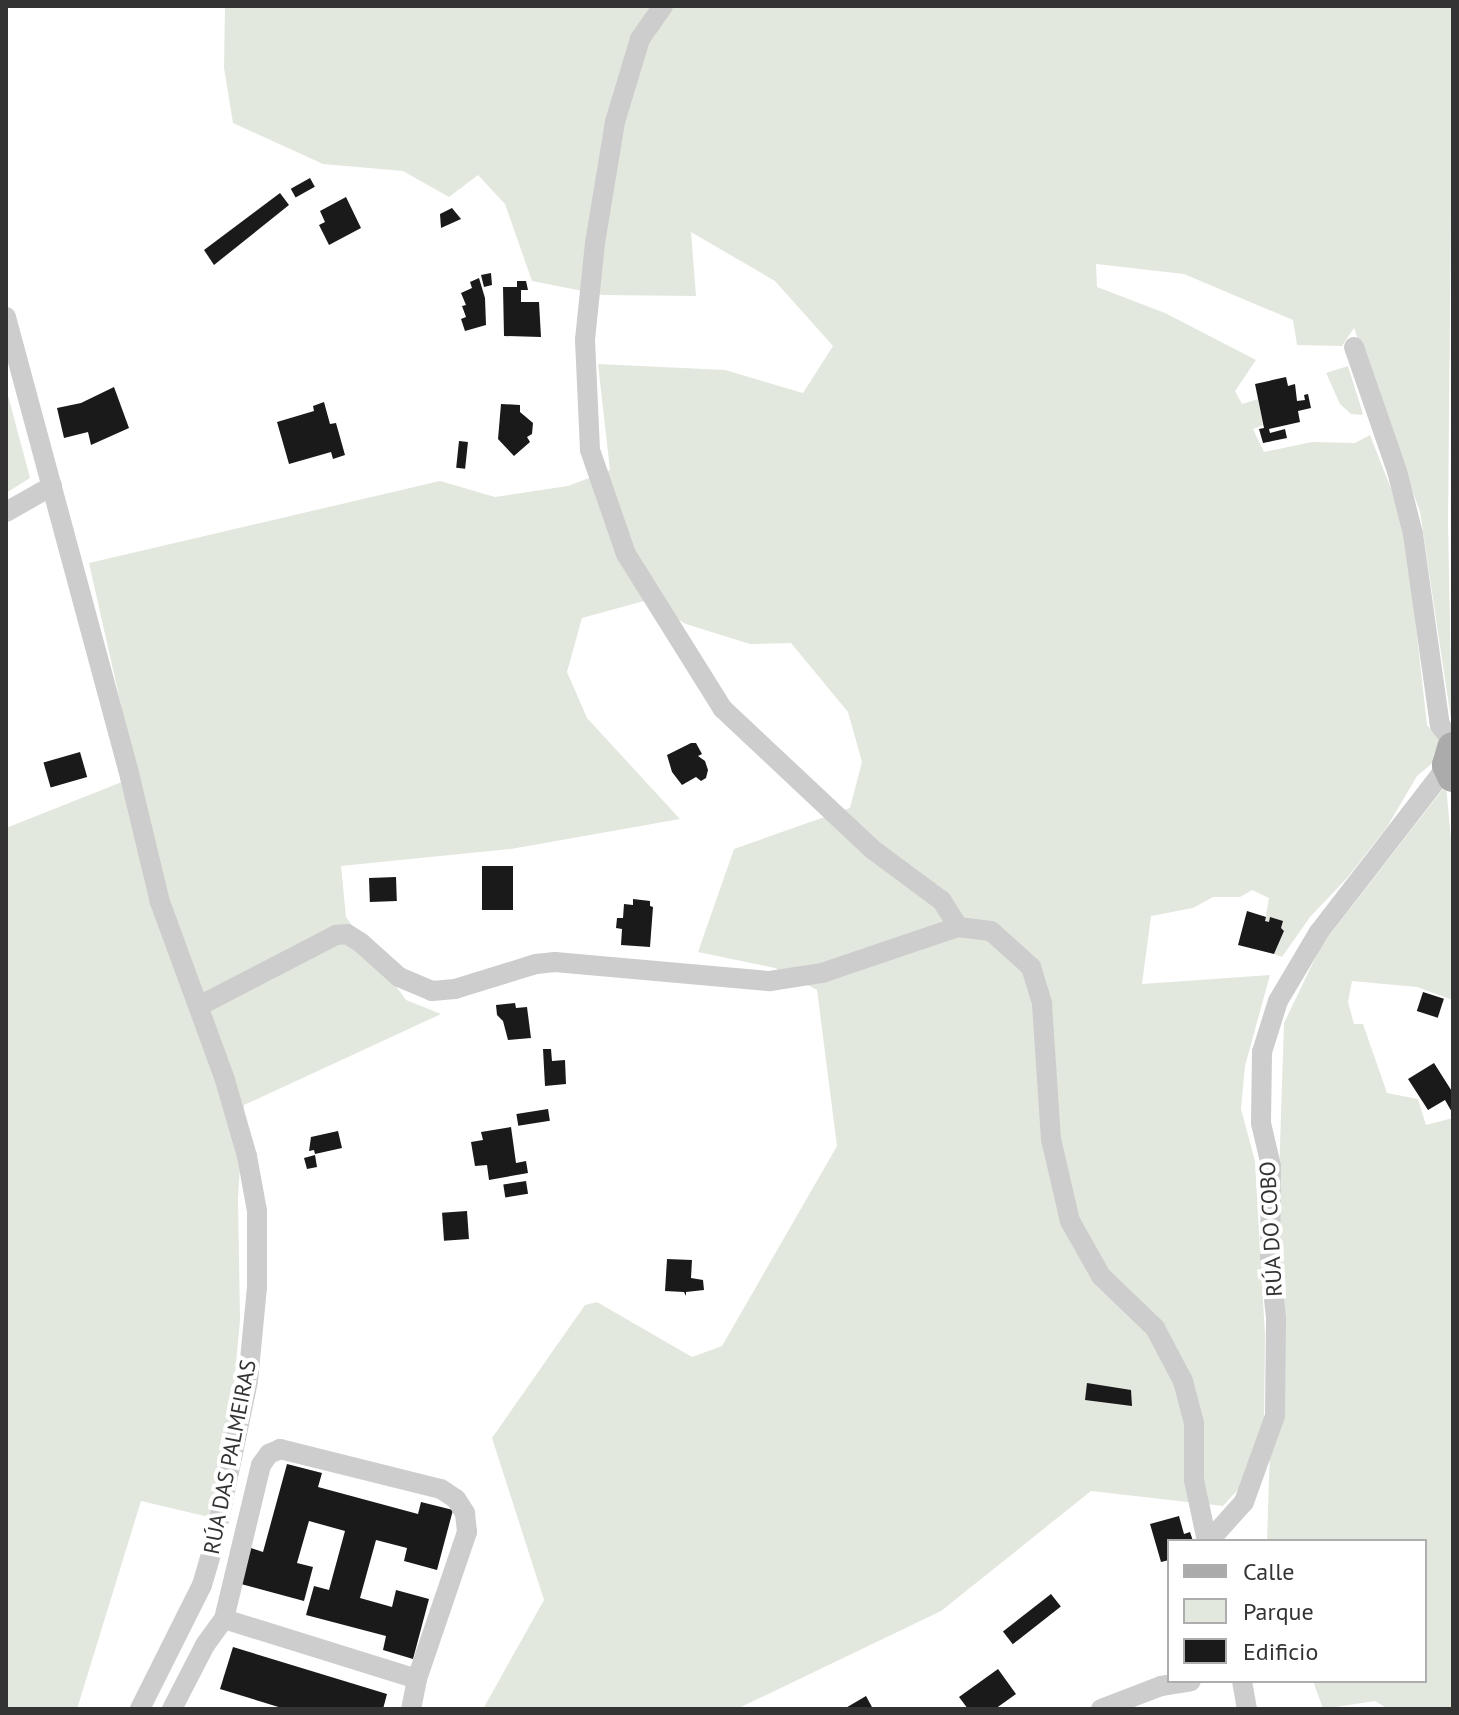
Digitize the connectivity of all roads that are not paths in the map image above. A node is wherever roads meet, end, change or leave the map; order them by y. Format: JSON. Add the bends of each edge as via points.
{"nodes":[{"id":1,"x":663,"y":6,"type":"edge"},
{"id":2,"x":6,"y":317,"type":"edge"},
{"id":3,"x":1354,"y":347,"type":"dead end"},
{"id":4,"x":52,"y":486,"type":"junction"},
{"id":5,"x":6,"y":512,"type":"edge"},
{"id":6,"x":1452,"y":758,"type":"edge"},
{"id":7,"x":958,"y":927,"type":"junction"},
{"id":8,"x":199,"y":1006,"type":"junction"},
{"id":9,"x":1208,"y":1539,"type":"edge"},
{"id":10,"x":1210,"y":1539,"type":"edge"},
{"id":11,"x":224,"y":1619,"type":"junction"},
{"id":12,"x":417,"y":1679,"type":"junction"},
{"id":13,"x":1179,"y":1683,"type":"edge"},
{"id":14,"x":1242,"y":1683,"type":"edge"},
{"id":15,"x":140,"y":1709,"type":"edge"},
{"id":16,"x":172,"y":1709,"type":"edge"},
{"id":17,"x":411,"y":1709,"type":"edge"},
{"id":18,"x":1101,"y":1709,"type":"edge"},
{"id":19,"x":1247,"y":1709,"type":"edge"}],
"edges":[{"from":1,"to":7,"type":"street","via":[[640,39],[615,122],[595,243],[585,340],[590,450],[598,475],[626,554],[723,709],[872,849],[942,901]]},
{"from":2,"to":4,"type":"street","name":"RÚA DAS PALMEIRAS"},
{"from":3,"to":6,"type":"street","via":[[1413,534],[1440,725]]},
{"from":4,"to":5,"type":"street"},
{"from":4,"to":8,"type":"street","name":"RÚA DAS PALMEIRAS","via":[[160,902]]},
{"from":6,"to":10,"type":"street","name":"RÚA DO COBO","via":[[1319,932],[1278,1001],[1262,1052],[1261,1123],[1271,1166],[1275,1416],[1244,1502]]},
{"from":7,"to":8,"type":"street","via":[[801,978],[770,981],[555,962],[432,991],[399,977],[347,934],[336,935]]},
{"from":7,"to":9,"type":"street","via":[[991,931],[1031,967],[1042,1004],[1051,1139],[1070,1221],[1101,1276],[1155,1328],[1183,1381],[1194,1423],[1194,1480]]},
{"from":8,"to":15,"type":"street","name":"RÚA DAS PALMEIRAS","via":[[247,1156],[257,1211],[257,1287],[248,1381],[214,1544],[202,1585]]},
{"from":11,"to":12,"type":"street"},
{"from":11,"to":12,"type":"street","name":"RÚA DAS PALMEIRAS","via":[[261,1465],[269,1454],[280,1449],[441,1489],[465,1513],[467,1532]]},
{"from":11,"to":16,"type":"street","name":"RÚA DAS PALMEIRAS"},
{"from":12,"to":17,"type":"street"},
{"from":13,"to":18,"type":"street"},
{"from":14,"to":19,"type":"street"}]}
